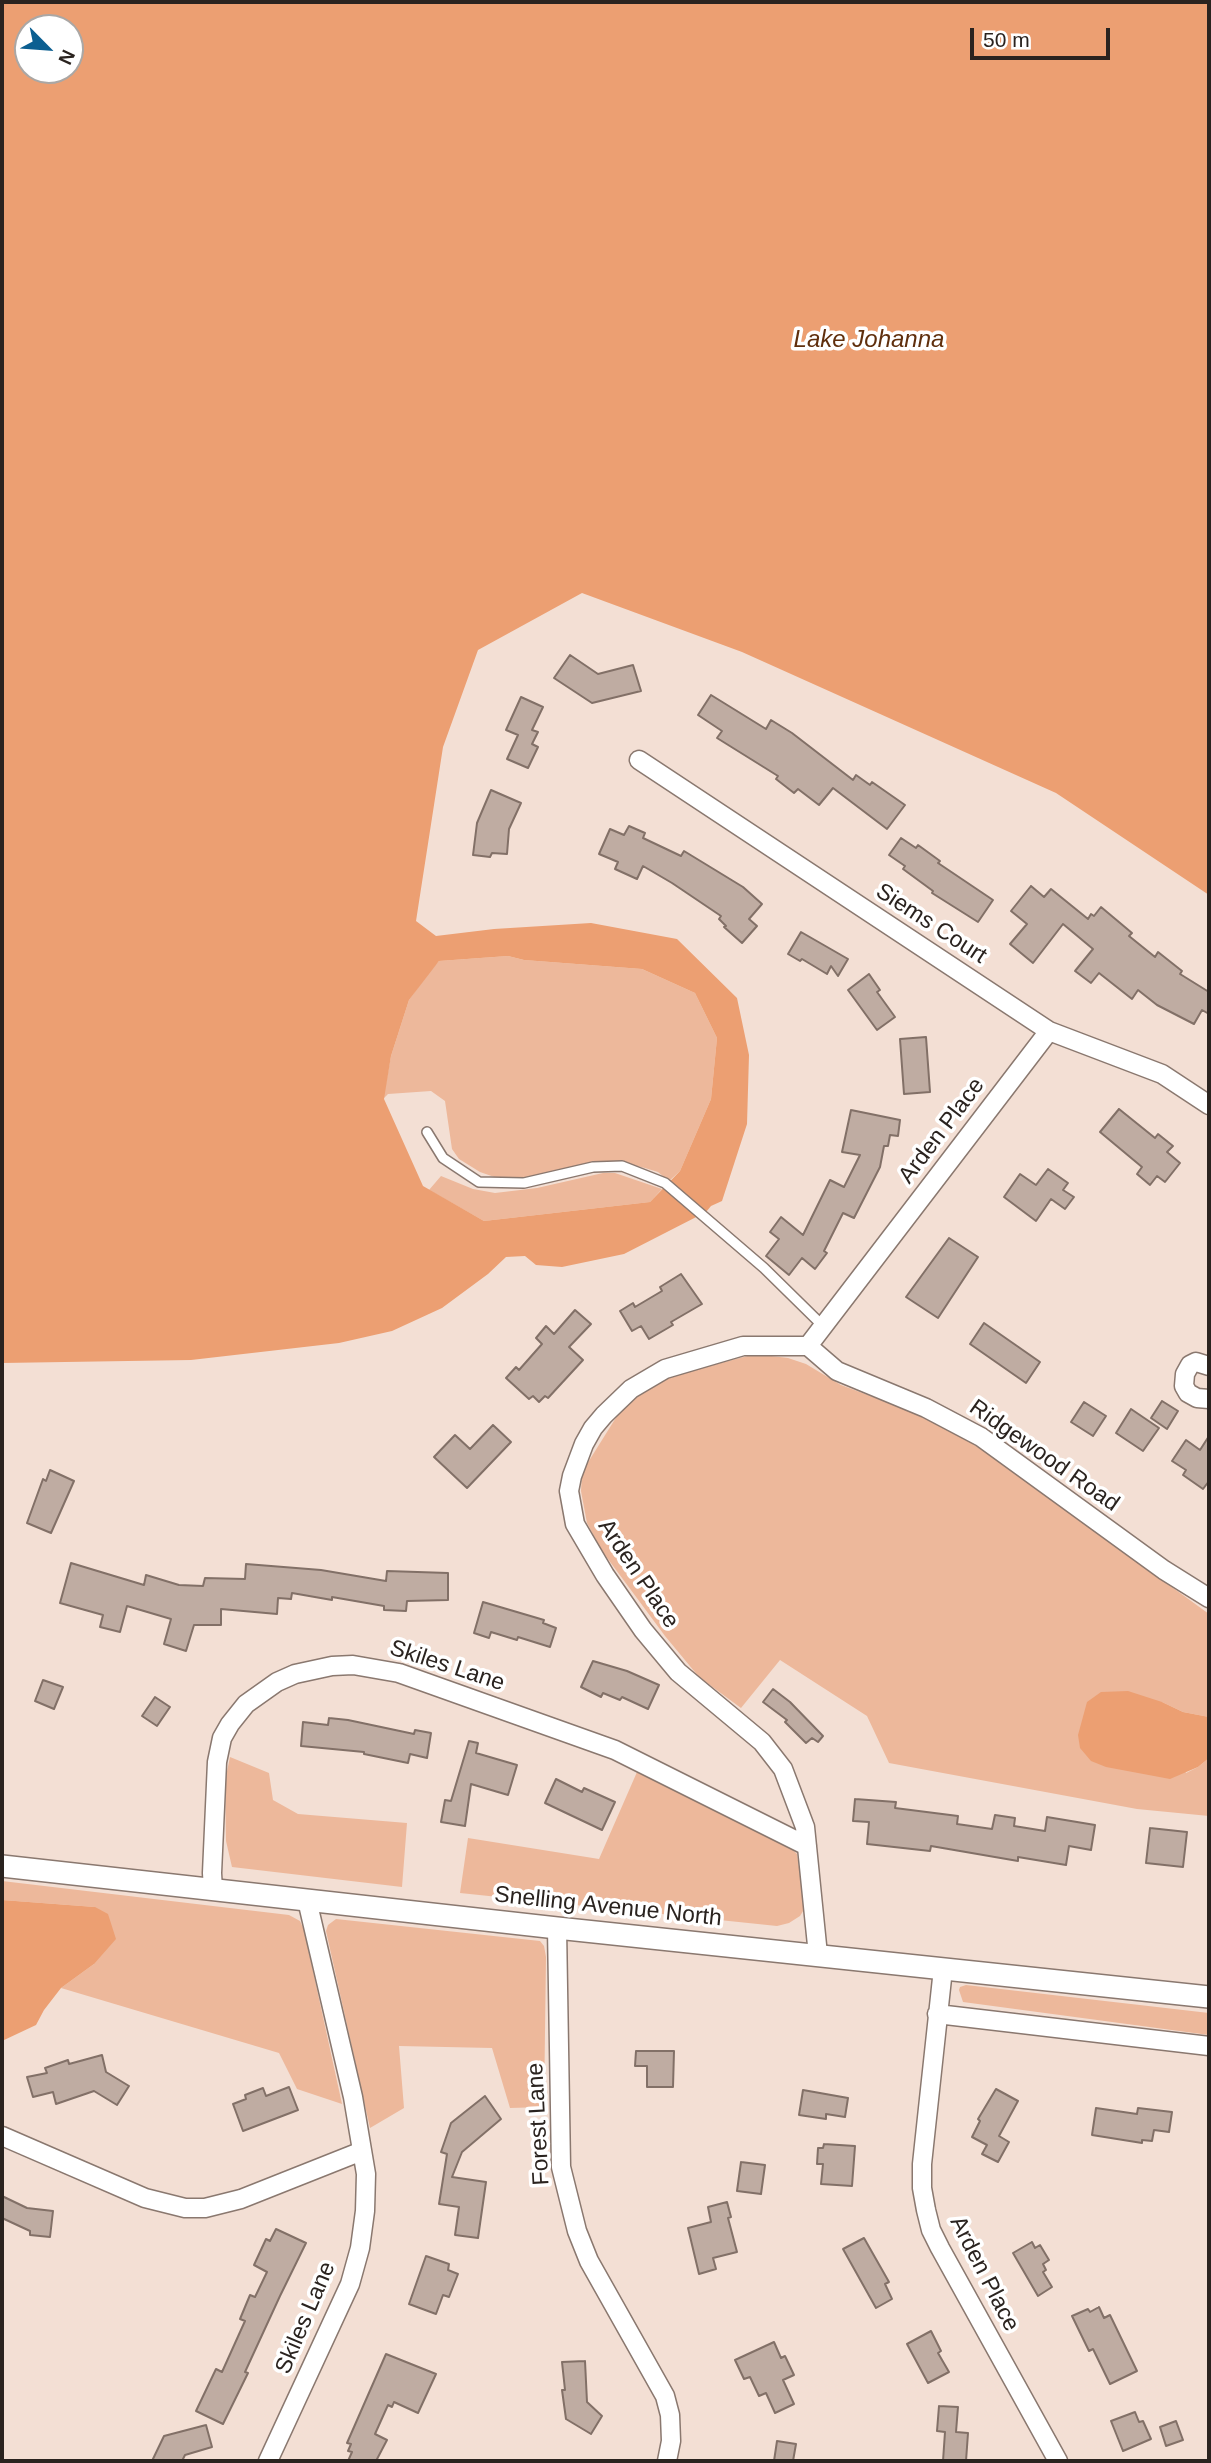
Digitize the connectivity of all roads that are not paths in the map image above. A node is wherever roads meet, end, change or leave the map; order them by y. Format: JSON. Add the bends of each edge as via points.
{"nodes":[{"id":1,"x":639,"y":760,"type":"dead end"},
{"id":2,"x":1049,"y":1031,"type":"junction"},
{"id":3,"x":1209,"y":1105,"type":"edge"},
{"id":4,"x":427,"y":1132,"type":"dead end"},
{"id":5,"x":823,"y":1326,"type":"junction"},
{"id":6,"x":808,"y":1346,"type":"junction"},
{"id":7,"x":1209,"y":1366,"type":"edge"},
{"id":8,"x":1209,"y":1399,"type":"edge"},
{"id":9,"x":1209,"y":1598,"type":"edge"},
{"id":10,"x":807,"y":1846,"type":"junction"},
{"id":11,"x":2,"y":1866,"type":"edge"},
{"id":12,"x":213,"y":1890,"type":"junction"},
{"id":13,"x":307,"y":1900,"type":"junction"},
{"id":14,"x":558,"y":1928,"type":"junction"},
{"id":15,"x":818,"y":1955,"type":"junction"},
{"id":16,"x":943,"y":1969,"type":"junction"},
{"id":17,"x":1209,"y":1997,"type":"edge"},
{"id":18,"x":937,"y":2014,"type":"junction"},
{"id":19,"x":1209,"y":2046,"type":"edge"},
{"id":20,"x":2,"y":2136,"type":"edge"},
{"id":21,"x":362,"y":2151,"type":"junction"},
{"id":22,"x":268,"y":2461,"type":"edge"},
{"id":23,"x":667,"y":2461,"type":"edge"},
{"id":24,"x":1058,"y":2461,"type":"edge"}],
"edges":[{"from":1,"to":2,"type":"street","name":"Siems Court"},
{"from":2,"to":3,"type":"street","name":"Siems Court","via":[[1162,1074]]},
{"from":2,"to":5,"type":"street","name":"Arden Place"},
{"from":4,"to":5,"type":"lane","via":[[443,1158],[479,1182],[524,1183],[593,1167],[622,1166],[665,1183]]},
{"from":5,"to":6,"type":"street","name":"Arden Place"},
{"from":6,"to":9,"type":"street","name":"Ridgewood Road","via":[[837,1371],[981,1437]]},
{"from":6,"to":10,"type":"street","name":"Arden Place","via":[[743,1346],[664,1369],[631,1389],[593,1429],[569,1490],[575,1524],[643,1630],[678,1672],[762,1742],[783,1769],[801,1814]]},
{"from":7,"to":8,"type":"street","via":[[1190,1365],[1184,1386],[1197,1398]]},
{"from":10,"to":12,"type":"street","name":"Skiles Lane","via":[[615,1750],[399,1673],[332,1665],[278,1682],[246,1704],[222,1738],[217,1762]]},
{"from":10,"to":15,"type":"street","name":"Arden Place"},
{"from":11,"to":12,"type":"street","name":"Snelling Avenue North"},
{"from":12,"to":13,"type":"street","name":"Snelling Avenue North"},
{"from":13,"to":14,"type":"street","name":"Snelling Avenue North"},
{"from":13,"to":21,"type":"street","name":"Skiles Lane"},
{"from":14,"to":15,"type":"street","name":"Snelling Avenue North"},
{"from":14,"to":23,"type":"street","name":"Forest Lane","via":[[561,2167],[589,2262],[665,2396],[671,2441]]},
{"from":15,"to":16,"type":"street","name":"Snelling Avenue North"},
{"from":16,"to":17,"type":"street","name":"Snelling Avenue North"},
{"from":16,"to":18,"type":"street","name":"Arden Place"},
{"from":18,"to":19,"type":"street"},
{"from":18,"to":24,"type":"street","name":"Arden Place","via":[[922,2164],[931,2230]]},
{"from":20,"to":21,"type":"street","via":[[145,2198],[184,2208],[225,2205]]},
{"from":21,"to":22,"type":"street","name":"Skiles Lane","via":[[365,2211],[350,2284]]}]}
